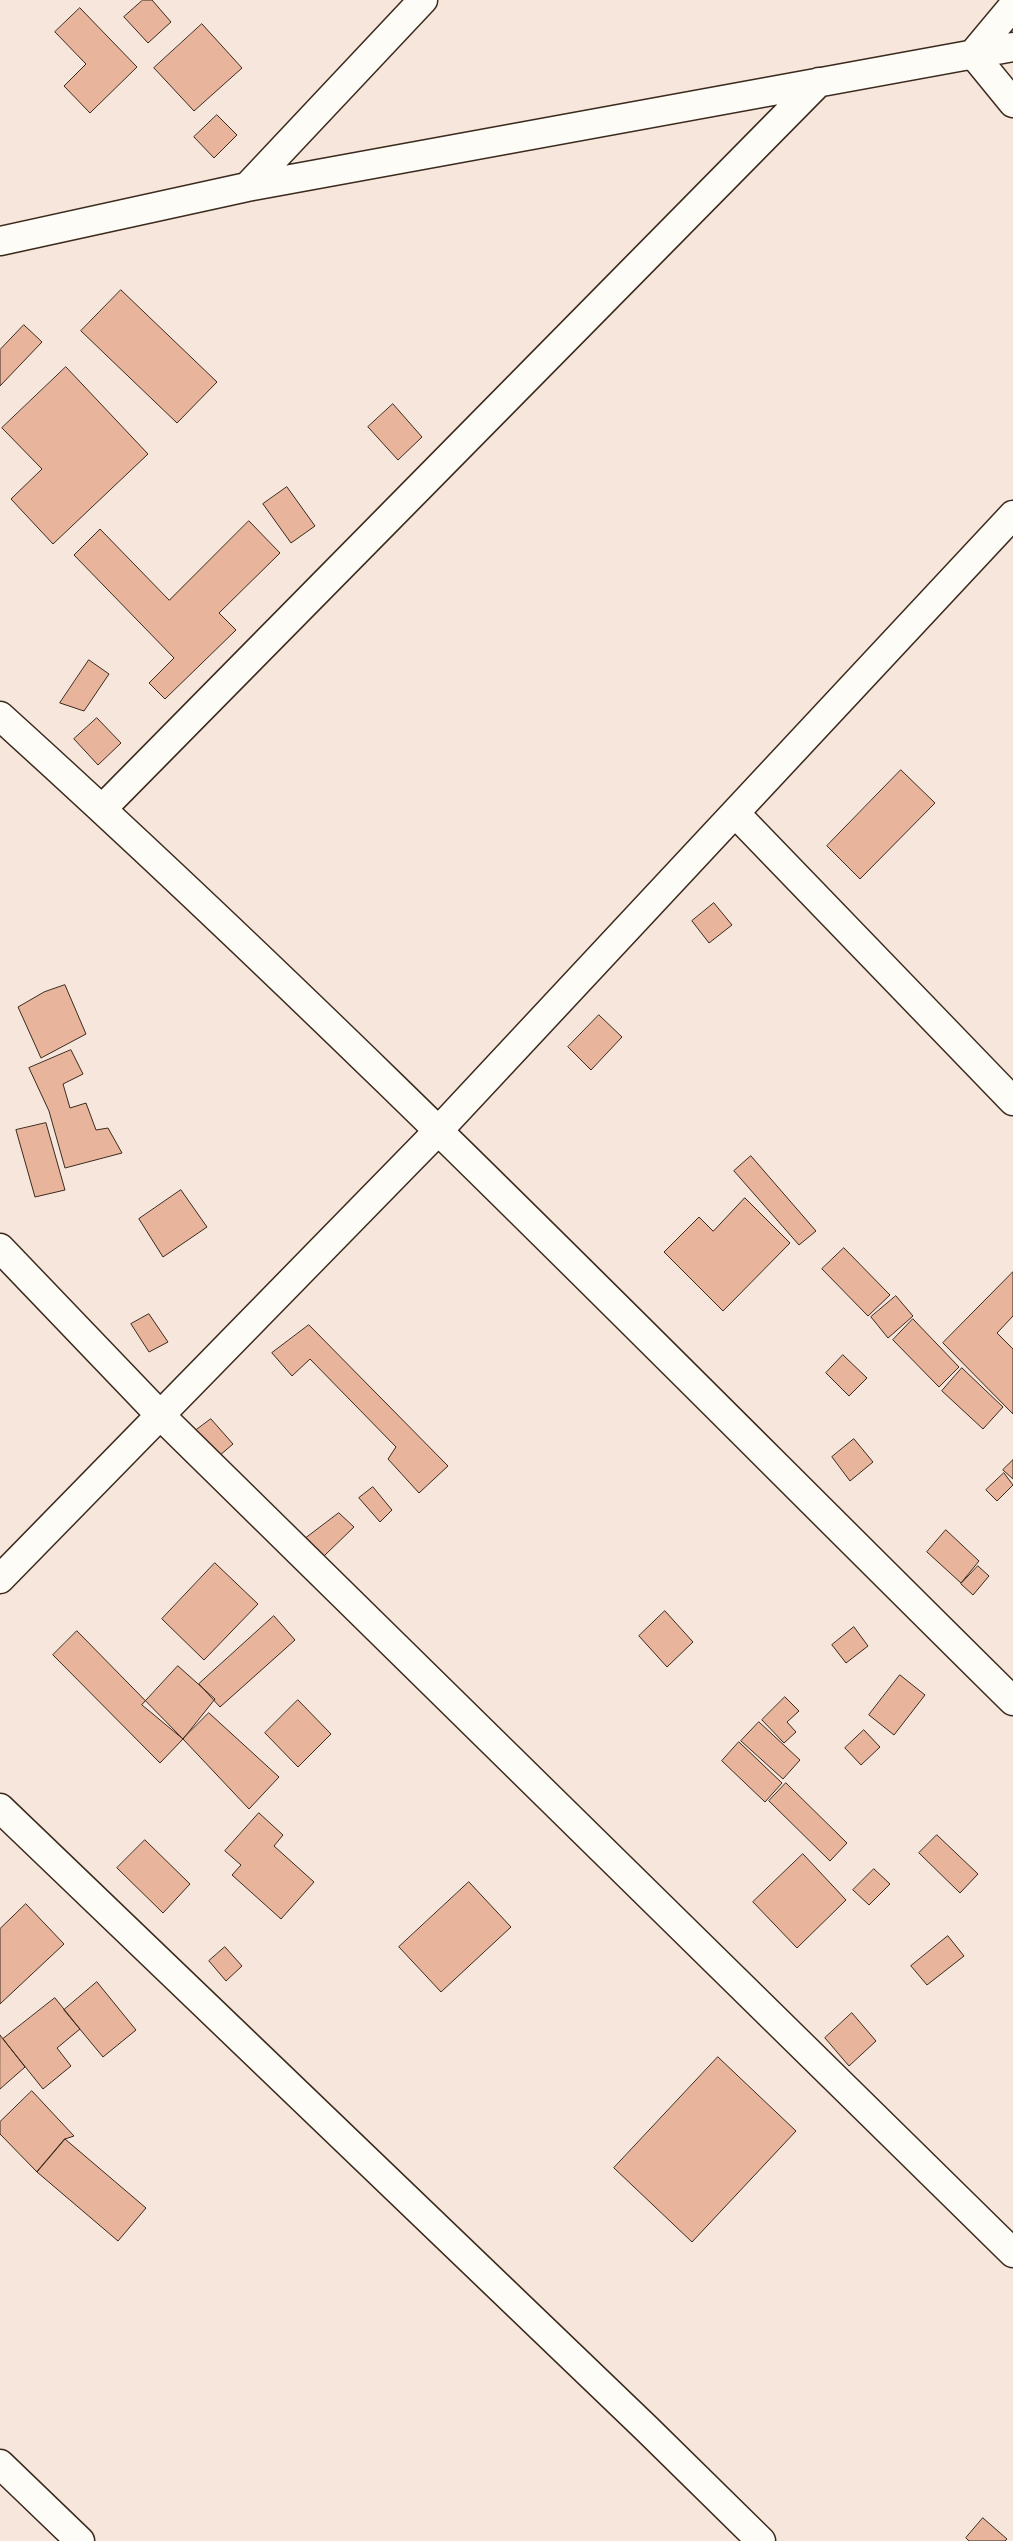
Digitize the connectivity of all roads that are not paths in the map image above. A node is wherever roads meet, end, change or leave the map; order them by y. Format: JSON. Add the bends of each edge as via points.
{"nodes":[{"id":1,"x":423,"y":0,"type":"edge"},
{"id":2,"x":1013,"y":6,"type":"edge"},
{"id":3,"x":1013,"y":47,"type":"edge"},
{"id":4,"x":973,"y":54,"type":"junction"},
{"id":5,"x":819,"y":82,"type":"junction"},
{"id":6,"x":1013,"y":103,"type":"edge"},
{"id":7,"x":247,"y":187,"type":"junction"},
{"id":8,"x":0,"y":241,"type":"edge"},
{"id":9,"x":1013,"y":514,"type":"edge"},
{"id":10,"x":0,"y":716,"type":"edge"},
{"id":11,"x":102,"y":809,"type":"junction"},
{"id":12,"x":734,"y":813,"type":"junction"},
{"id":13,"x":1013,"y":1101,"type":"edge"},
{"id":14,"x":438,"y":1131,"type":"junction"},
{"id":15,"x":0,"y":1248,"type":"edge"},
{"id":16,"x":160,"y":1415,"type":"junction"},
{"id":17,"x":0,"y":1579,"type":"edge"},
{"id":18,"x":1013,"y":1701,"type":"edge"},
{"id":19,"x":0,"y":1808,"type":"edge"},
{"id":20,"x":1013,"y":2253,"type":"edge"},
{"id":21,"x":0,"y":2464,"type":"edge"},
{"id":22,"x":80,"y":2541,"type":"edge"},
{"id":23,"x":761,"y":2541,"type":"edge"}],
"edges":[{"from":1,"to":7,"type":"street"},
{"from":2,"to":4,"type":"street"},
{"from":3,"to":4,"type":"street"},
{"from":4,"to":5,"type":"street"},
{"from":4,"to":6,"type":"street"},
{"from":5,"to":7,"type":"street"},
{"from":5,"to":11,"type":"street"},
{"from":7,"to":8,"type":"street"},
{"from":9,"to":12,"type":"street"},
{"from":10,"to":11,"type":"street"},
{"from":11,"to":14,"type":"street"},
{"from":12,"to":13,"type":"street"},
{"from":12,"to":14,"type":"street"},
{"from":14,"to":16,"type":"street"},
{"from":14,"to":18,"type":"street"},
{"from":15,"to":16,"type":"street"},
{"from":16,"to":17,"type":"street"},
{"from":16,"to":20,"type":"street"},
{"from":19,"to":23,"type":"street"},
{"from":21,"to":22,"type":"street"}]}
